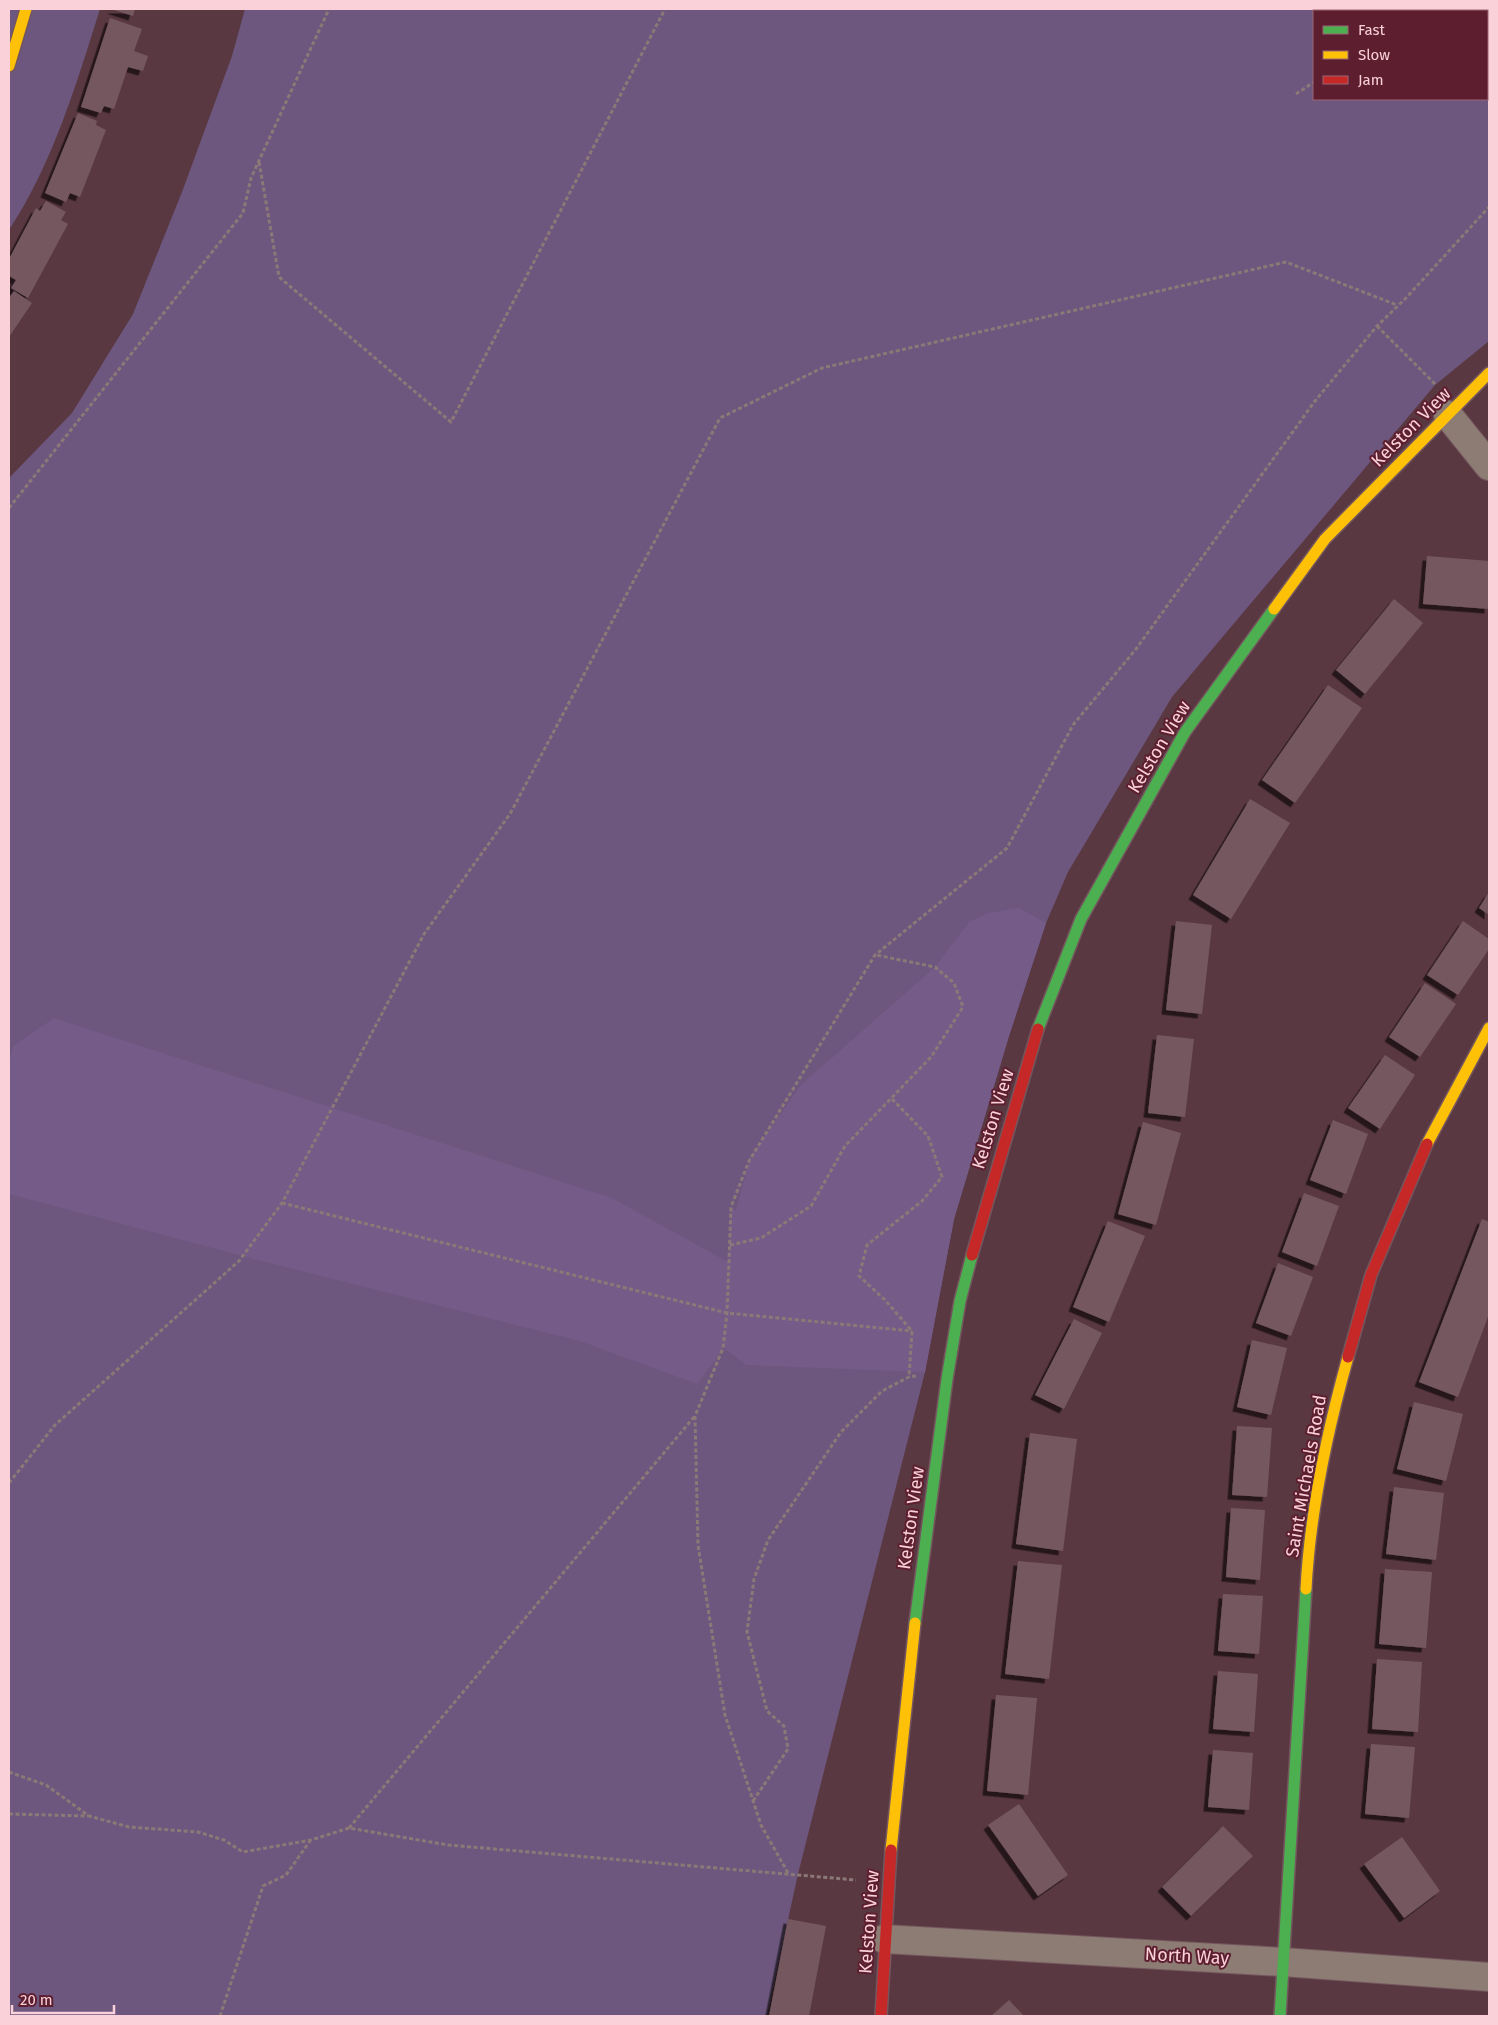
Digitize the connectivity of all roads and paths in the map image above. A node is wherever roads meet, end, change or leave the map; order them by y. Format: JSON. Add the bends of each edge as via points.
{"nodes":[{"id":1,"x":26,"y":9,"type":"edge"},
{"id":2,"x":329,"y":9,"type":"edge"},
{"id":3,"x":665,"y":9,"type":"edge"},
{"id":4,"x":9,"y":66,"type":"edge"},
{"id":5,"x":1313,"y":83,"type":"edge"},
{"id":6,"x":1296,"y":94,"type":"dead end"},
{"id":7,"x":259,"y":162,"type":"junction"},
{"id":8,"x":1489,"y":206,"type":"edge"},
{"id":9,"x":1397,"y":306,"type":"junction"},
{"id":10,"x":1377,"y":326,"type":"junction"},
{"id":11,"x":1489,"y":373,"type":"edge"},
{"id":12,"x":1435,"y":385,"type":"dead end"},
{"id":13,"x":1448,"y":415,"type":"junction"},
{"id":14,"x":1489,"y":466,"type":"edge"},
{"id":15,"x":9,"y":508,"type":"edge"},
{"id":16,"x":875,"y":955,"type":"junction"},
{"id":17,"x":1489,"y":1028,"type":"edge"},
{"id":18,"x":892,"y":1099,"type":"junction"},
{"id":19,"x":282,"y":1203,"type":"junction"},
{"id":20,"x":730,"y":1245,"type":"junction"},
{"id":21,"x":727,"y":1313,"type":"junction"},
{"id":22,"x":912,"y":1331,"type":"junction"},
{"id":23,"x":909,"y":1377,"type":"junction"},
{"id":24,"x":947,"y":1379,"type":"junction"},
{"id":25,"x":695,"y":1416,"type":"junction"},
{"id":26,"x":9,"y":1483,"type":"edge"},
{"id":27,"x":9,"y":1772,"type":"edge"},
{"id":28,"x":754,"y":1801,"type":"junction"},
{"id":29,"x":9,"y":1814,"type":"edge"},
{"id":30,"x":89,"y":1816,"type":"junction"},
{"id":31,"x":349,"y":1828,"type":"junction"},
{"id":32,"x":310,"y":1840,"type":"junction"},
{"id":33,"x":788,"y":1873,"type":"junction"},
{"id":34,"x":888,"y":1883,"type":"junction"},
{"id":35,"x":884,"y":1939,"type":"junction"},
{"id":36,"x":1283,"y":1962,"type":"junction"},
{"id":37,"x":1489,"y":1977,"type":"edge"},
{"id":38,"x":220,"y":2016,"type":"edge"},
{"id":39,"x":880,"y":2016,"type":"edge"},
{"id":40,"x":1280,"y":2016,"type":"edge"}],
"edges":[{"from":1,"to":4,"type":"street"},
{"from":2,"to":7,"type":"path"},
{"from":3,"to":7,"type":"path","via":[[451,422],[279,277]]},
{"from":5,"to":6,"type":"path"},
{"from":7,"to":15,"type":"path","via":[[251,178],[244,213]]},
{"from":8,"to":9,"type":"path"},
{"from":9,"to":10,"type":"path"},
{"from":9,"to":19,"type":"path","via":[[1286,262],[822,368],[720,418],[510,814],[424,934]]},
{"from":10,"to":12,"type":"path"},
{"from":10,"to":16,"type":"path","via":[[1315,401],[1136,649],[1073,725],[1007,848]]},
{"from":11,"to":13,"type":"street","name":"Kelston View"},
{"from":13,"to":14,"type":"street"},
{"from":13,"to":24,"type":"street","name":"Kelston View","via":[[1313,555],[1185,732],[1081,919],[1037,1032],[980,1225],[960,1301]]},
{"from":16,"to":18,"type":"path","via":[[936,967],[954,983],[963,1007],[931,1057]]},
{"from":16,"to":20,"type":"path","via":[[750,1160],[731,1208]]},
{"from":17,"to":36,"type":"street","name":"Saint Michaels Road","via":[[1432,1133],[1370,1276],[1331,1417],[1308,1552]]},
{"from":18,"to":20,"type":"path","via":[[845,1146],[812,1206],[762,1238]]},
{"from":18,"to":22,"type":"path","via":[[928,1136],[942,1177],[922,1201],[866,1245],[859,1276]]},
{"from":19,"to":21,"type":"path"},
{"from":19,"to":26,"type":"path","via":[[239,1261],[54,1425]]},
{"from":20,"to":21,"type":"path"},
{"from":21,"to":22,"type":"path"},
{"from":21,"to":25,"type":"path","via":[[724,1348]]},
{"from":22,"to":23,"type":"path"},
{"from":23,"to":24,"type":"path"},
{"from":23,"to":28,"type":"path","via":[[882,1391],[840,1432],[768,1540],[754,1579],[746,1632],[767,1711],[784,1726],[788,1749]]},
{"from":24,"to":34,"type":"street","name":"Kelston View","via":[[914,1627]]},
{"from":25,"to":28,"type":"path","via":[[698,1545],[725,1715]]},
{"from":25,"to":31,"type":"path"},
{"from":27,"to":30,"type":"path","via":[[46,1785]]},
{"from":28,"to":33,"type":"path","via":[[761,1825]]},
{"from":29,"to":30,"type":"path"},
{"from":30,"to":32,"type":"path","via":[[128,1827],[198,1832],[224,1840],[243,1852]]},
{"from":31,"to":32,"type":"path"},
{"from":31,"to":33,"type":"path","via":[[448,1845]]},
{"from":32,"to":38,"type":"path","via":[[286,1875],[263,1886]]},
{"from":33,"to":34,"type":"path"},
{"from":34,"to":35,"type":"street","name":"Kelston View"},
{"from":35,"to":36,"type":"street","name":"North Way"},
{"from":35,"to":39,"type":"street","name":"Kelston View"},
{"from":36,"to":37,"type":"street","name":"North Way"},
{"from":36,"to":40,"type":"street","name":"Saint Michaels Road"}]}
